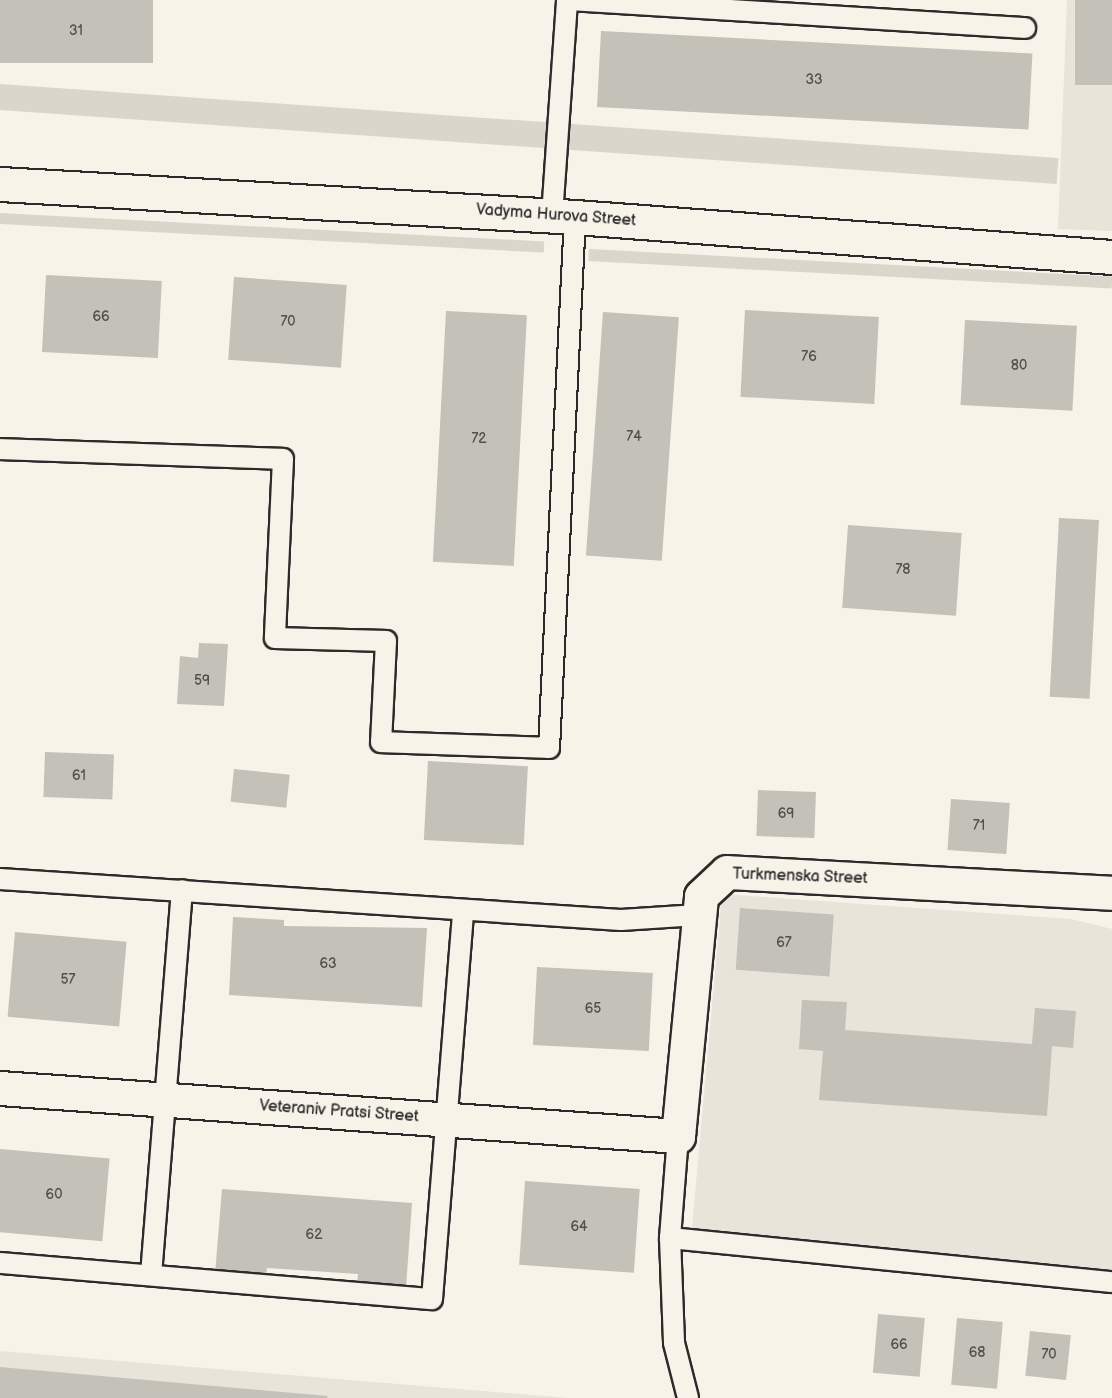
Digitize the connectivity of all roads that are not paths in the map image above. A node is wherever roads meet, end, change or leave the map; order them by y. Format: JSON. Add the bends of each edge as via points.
{"nodes":[{"id":1,"x":1025,"y":28,"type":"dead end"},
{"id":2,"x":0,"y":184,"type":"edge"},
{"id":3,"x":564,"y":216,"type":"junction"},
{"id":4,"x":1112,"y":257,"type":"edge"},
{"id":5,"x":0,"y":449,"type":"edge"},
{"id":6,"x":0,"y":879,"type":"edge"},
{"id":7,"x":182,"y":890,"type":"junction"},
{"id":8,"x":1112,"y":893,"type":"edge"},
{"id":9,"x":463,"y":911,"type":"junction"},
{"id":10,"x":698,"y":915,"type":"junction"},
{"id":11,"x":0,"y":1088,"type":"edge"},
{"id":12,"x":165,"y":1100,"type":"junction"},
{"id":13,"x":446,"y":1119,"type":"junction"},
{"id":14,"x":678,"y":1136,"type":"junction"},
{"id":15,"x":670,"y":1238,"type":"junction"},
{"id":16,"x":0,"y":1263,"type":"edge"},
{"id":17,"x":151,"y":1275,"type":"junction"},
{"id":18,"x":1112,"y":1282,"type":"edge"},
{"id":19,"x":688,"y":1398,"type":"edge"}],
"edges":[{"from":1,"to":3,"type":"lane","via":[[567,0]]},
{"from":2,"to":3,"type":"street","name":"Vadyma Hurova Street"},
{"from":3,"to":4,"type":"street","name":"Vadyma Hurova Street"},
{"from":3,"to":5,"type":"lane","via":[[549,748],[381,742],[386,641],[275,638],[283,459]]},
{"from":6,"to":7,"type":"lane"},
{"from":7,"to":9,"type":"lane"},
{"from":7,"to":12,"type":"lane"},
{"from":8,"to":10,"type":"street","name":"Turkmenska Street","via":[[726,872],[701,896]]},
{"from":9,"to":10,"type":"lane","via":[[621,920]]},
{"from":9,"to":13,"type":"lane"},
{"from":10,"to":14,"type":"street","name":"Turkmenska Street"},
{"from":11,"to":12,"type":"street","name":"Veteraniv Pratsi Street"},
{"from":12,"to":13,"type":"street","name":"Veteraniv Pratsi Street"},
{"from":12,"to":17,"type":"lane"},
{"from":13,"to":14,"type":"street","name":"Veteraniv Pratsi Street"},
{"from":13,"to":17,"type":"lane","via":[[432,1299]]},
{"from":14,"to":15,"type":"lane"},
{"from":15,"to":18,"type":"lane"},
{"from":15,"to":19,"type":"lane","via":[[674,1344]]},
{"from":16,"to":17,"type":"lane"}]}
